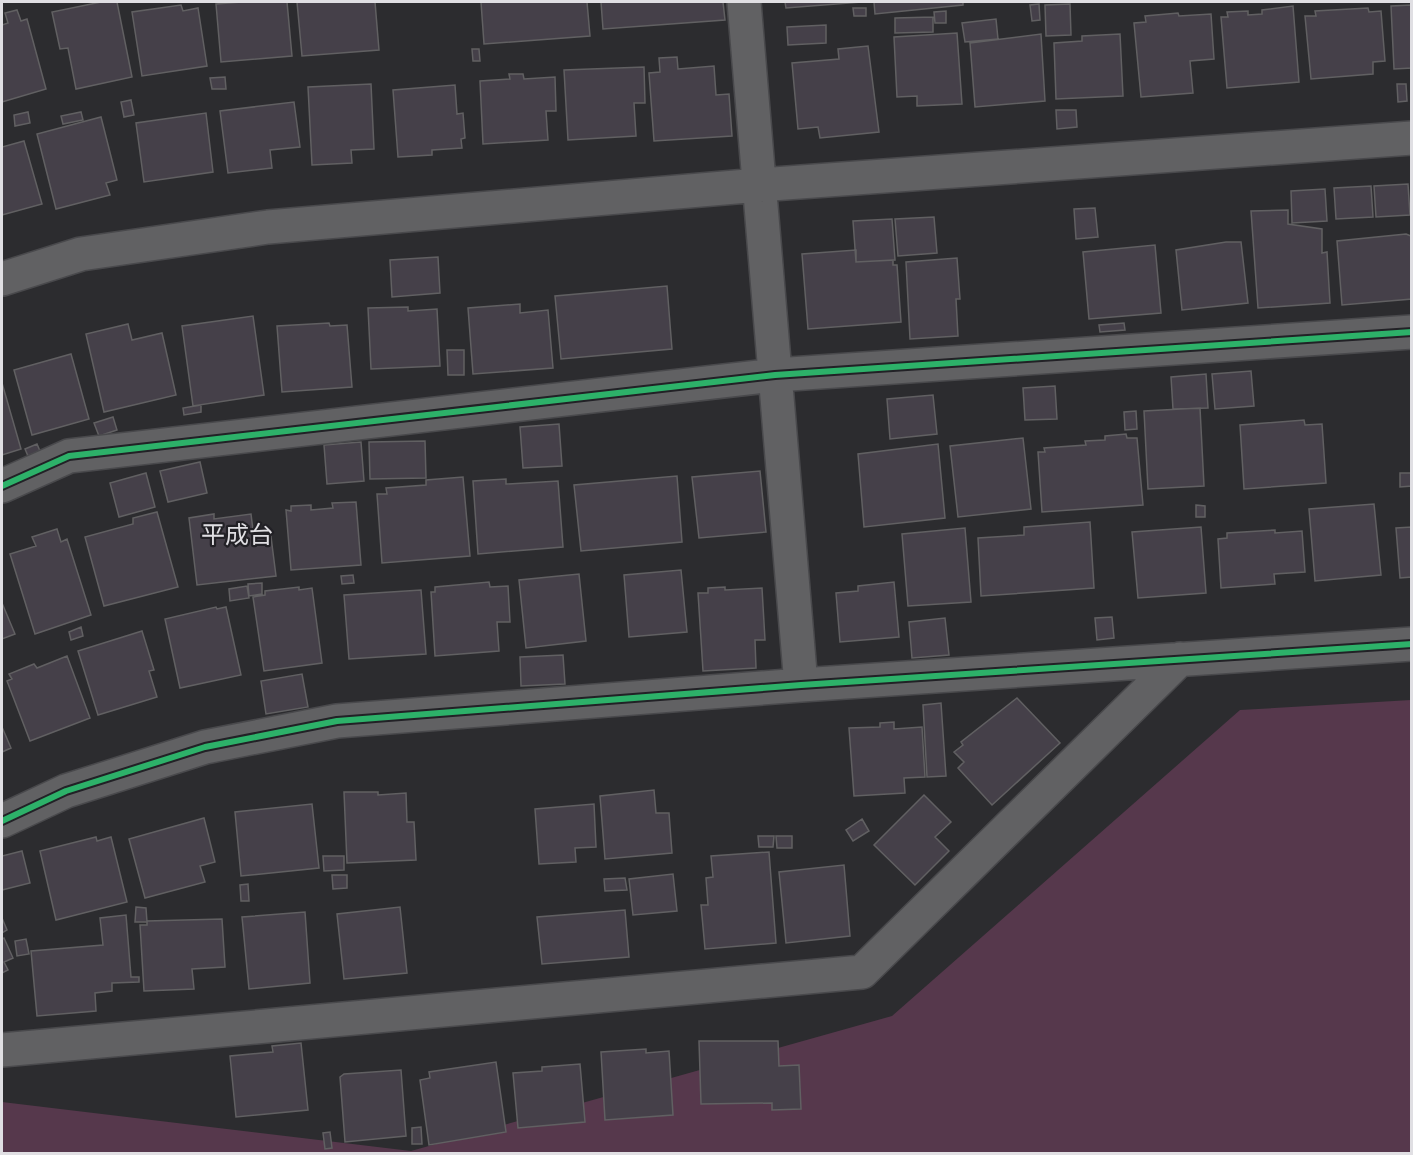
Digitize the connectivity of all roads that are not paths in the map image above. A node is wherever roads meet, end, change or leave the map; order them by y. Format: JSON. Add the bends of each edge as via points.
{"nodes":[{"id":1,"x":744,"y":2,"type":"edge"},
{"id":2,"x":1412,"y":138,"type":"edge"},
{"id":3,"x":759,"y":184,"type":"junction"},
{"id":4,"x":2,"y":279,"type":"edge"},
{"id":5,"x":1412,"y":332,"type":"edge"},
{"id":6,"x":775,"y":375,"type":"junction"},
{"id":7,"x":2,"y":486,"type":"edge"},
{"id":8,"x":1412,"y":644,"type":"edge"},
{"id":9,"x":1180,"y":659,"type":"junction"},
{"id":10,"x":801,"y":686,"type":"junction"},
{"id":11,"x":2,"y":821,"type":"edge"},
{"id":12,"x":2,"y":1050,"type":"edge"}],
"edges":[{"from":1,"to":3,"type":"street"},
{"from":2,"to":3,"type":"street"},
{"from":3,"to":4,"type":"street","via":[[268,227],[81,254]]},
{"from":3,"to":6,"type":"street"},
{"from":5,"to":6,"type":"street"},
{"from":6,"to":7,"type":"street","via":[[69,456]]},
{"from":6,"to":10,"type":"street"},
{"from":8,"to":9,"type":"street"},
{"from":9,"to":10,"type":"street"},
{"from":9,"to":12,"type":"street","via":[[862,972]]},
{"from":10,"to":11,"type":"street","via":[[337,721],[205,747],[66,791]]}]}
